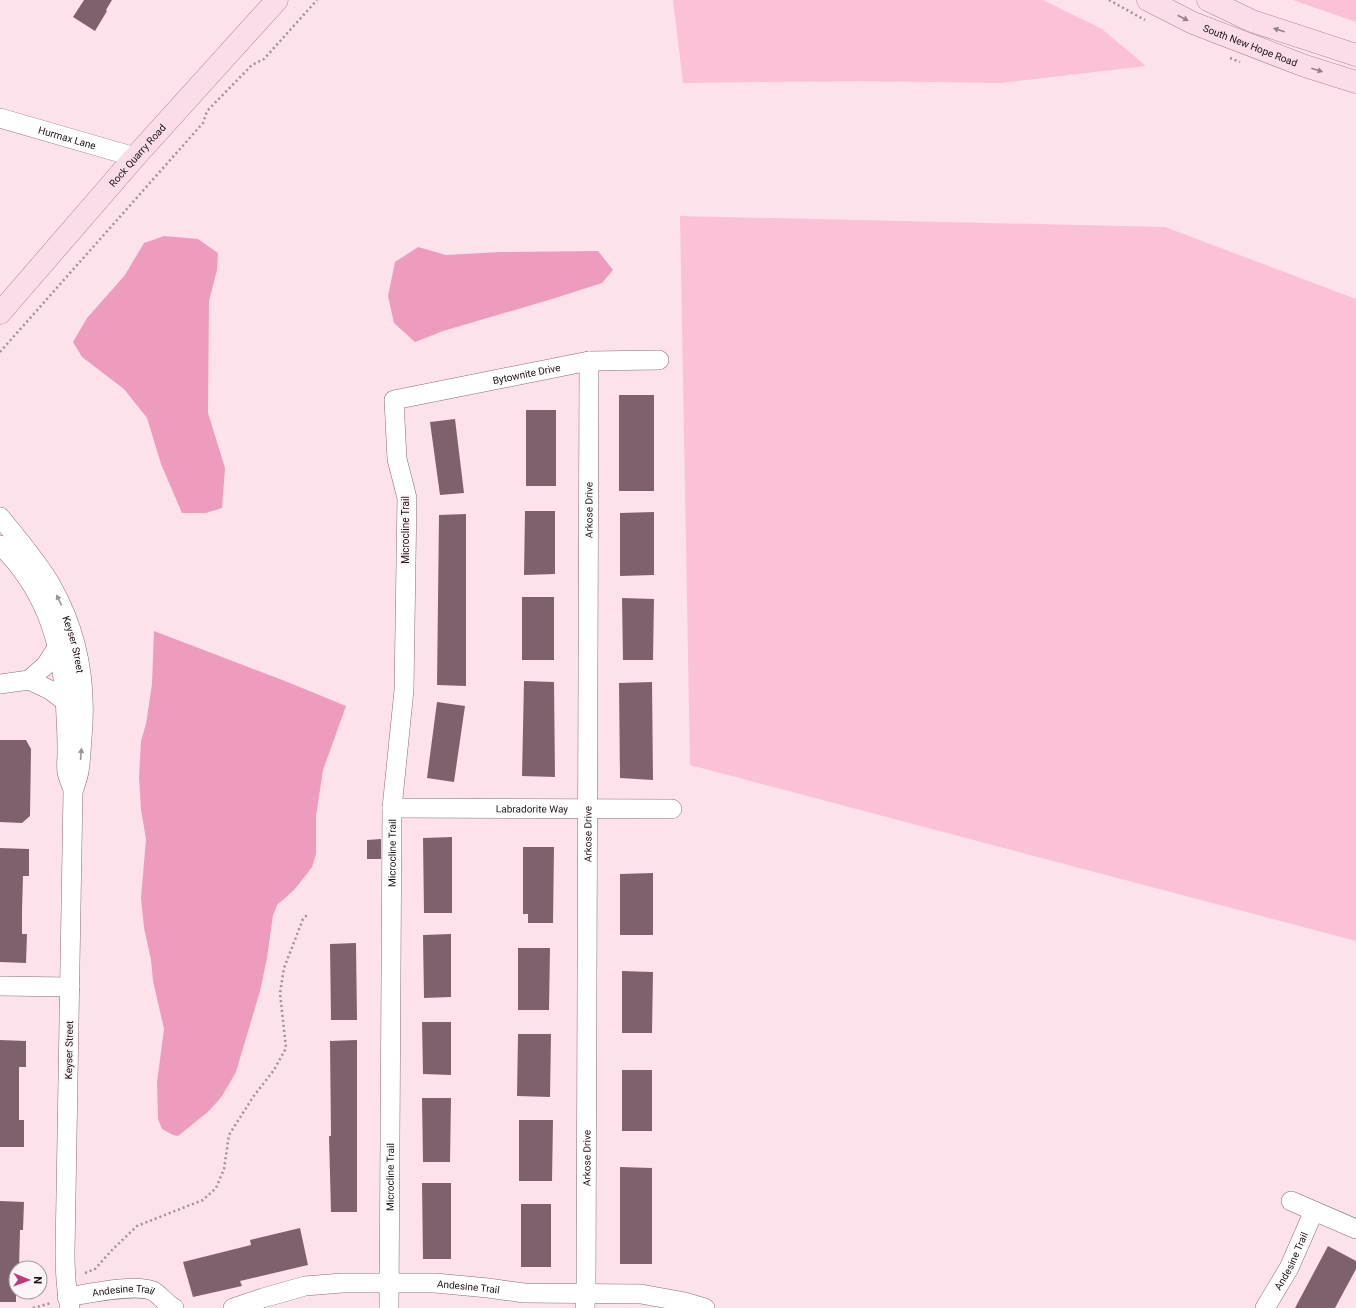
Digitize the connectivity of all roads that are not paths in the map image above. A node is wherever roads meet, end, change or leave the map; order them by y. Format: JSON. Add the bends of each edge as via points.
{"nodes":[{"id":1,"x":277,"y":0,"type":"edge"},
{"id":2,"x":1148,"y":0,"type":"edge"},
{"id":3,"x":1208,"y":0,"type":"edge"},
{"id":4,"x":1356,"y":55,"type":"edge"},
{"id":5,"x":1356,"y":82,"type":"edge"},
{"id":6,"x":0,"y":118,"type":"edge"},
{"id":7,"x":135,"y":158,"type":"junction"},
{"id":8,"x":0,"y":313,"type":"edge"},
{"id":9,"x":659,"y":360,"type":"dead end"},
{"id":10,"x":589,"y":361,"type":"junction"},
{"id":11,"x":394,"y":400,"type":"joint"},
{"id":12,"x":0,"y":517,"type":"edge"},
{"id":13,"x":0,"y":545,"type":"edge"},
{"id":14,"x":58,"y":646,"type":"junction"},
{"id":15,"x":29,"y":680,"type":"junction"},
{"id":16,"x":0,"y":684,"type":"edge"},
{"id":17,"x":66,"y":702,"type":"junction"},
{"id":18,"x":73,"y":792,"type":"junction"},
{"id":19,"x":392,"y":808,"type":"junction"},
{"id":20,"x":588,"y":809,"type":"junction"},
{"id":21,"x":672,"y":810,"type":"dead end"},
{"id":22,"x":0,"y":986,"type":"edge"},
{"id":23,"x":70,"y":987,"type":"junction"},
{"id":24,"x":1291,"y":1201,"type":"dead end"},
{"id":25,"x":1314,"y":1211,"type":"junction"},
{"id":26,"x":1356,"y":1229,"type":"edge"},
{"id":27,"x":390,"y":1283,"type":"junction"},
{"id":28,"x":586,"y":1301,"type":"edge"},
{"id":29,"x":63,"y":1303,"type":"edge"},
{"id":30,"x":174,"y":1308,"type":"edge"},
{"id":31,"x":233,"y":1308,"type":"edge"},
{"id":32,"x":390,"y":1308,"type":"edge"},
{"id":33,"x":705,"y":1308,"type":"edge"},
{"id":34,"x":1265,"y":1308,"type":"edge"}],
"edges":[{"from":1,"to":7,"type":"main road","name":"Rock Quarry Road"},
{"from":2,"to":5,"type":"main road","name":"South New Hope Road","one_way":true,"via":[[1200,26],[1305,66]]},
{"from":4,"to":3,"type":"main road","one_way":true,"via":[[1252,21]]},
{"from":6,"to":7,"type":"street","name":"Hurmax Lane"},
{"from":7,"to":8,"type":"main road","name":"Rock Quarry Road"},
{"from":9,"to":10,"type":"street","name":"Bytownite Drive"},
{"from":10,"to":11,"type":"street","name":"Bytownite Drive"},
{"from":10,"to":20,"type":"street","name":"Arkose Drive"},
{"from":11,"to":19,"type":"street","name":"Microcline Trail","via":[[397,459],[407,498],[404,690]]},
{"from":18,"to":12,"type":"street","name":"Keyser Street","one_way":true,"via":[[79,771],[84,710],[78,654],[67,619],[51,585]]},
{"from":13,"to":14,"type":"street","name":"Keyser Street","via":[[21,569],[39,597]]},
{"from":14,"to":15,"type":"street","via":[[46,665]]},
{"from":14,"to":17,"type":"street","name":"Keyser Street"},
{"from":15,"to":16,"type":"street"},
{"from":15,"to":17,"type":"street","via":[[50,690]]},
{"from":17,"to":18,"type":"street","name":"Keyser Street","via":[[67,771]]},
{"from":18,"to":23,"type":"street","name":"Keyser Street"},
{"from":19,"to":20,"type":"street","name":"Labradorite Way"},
{"from":19,"to":27,"type":"street","name":"Microcline Trail"},
{"from":20,"to":21,"type":"street","name":"Labradorite Way"},
{"from":20,"to":28,"type":"street","name":"Arkose Drive"},
{"from":22,"to":23,"type":"street"},
{"from":23,"to":29,"type":"street","name":"Keyser Street"},
{"from":24,"to":25,"type":"street"},
{"from":25,"to":26,"type":"street"},
{"from":25,"to":34,"type":"street","name":"Andesine Trail","via":[[1289,1268]]},
{"from":27,"to":28,"type":"street","name":"Andesine Trail","via":[[435,1283]]},
{"from":27,"to":31,"type":"street","name":"Andesine Trail","via":[[305,1286]]},
{"from":27,"to":32,"type":"street","name":"Microcline Trail"},
{"from":28,"to":33,"type":"street","name":"Andesine Trail","via":[[641,1294]]},
{"from":29,"to":30,"type":"street","name":"Andesine Trail","via":[[132,1288],[153,1291]]}]}
